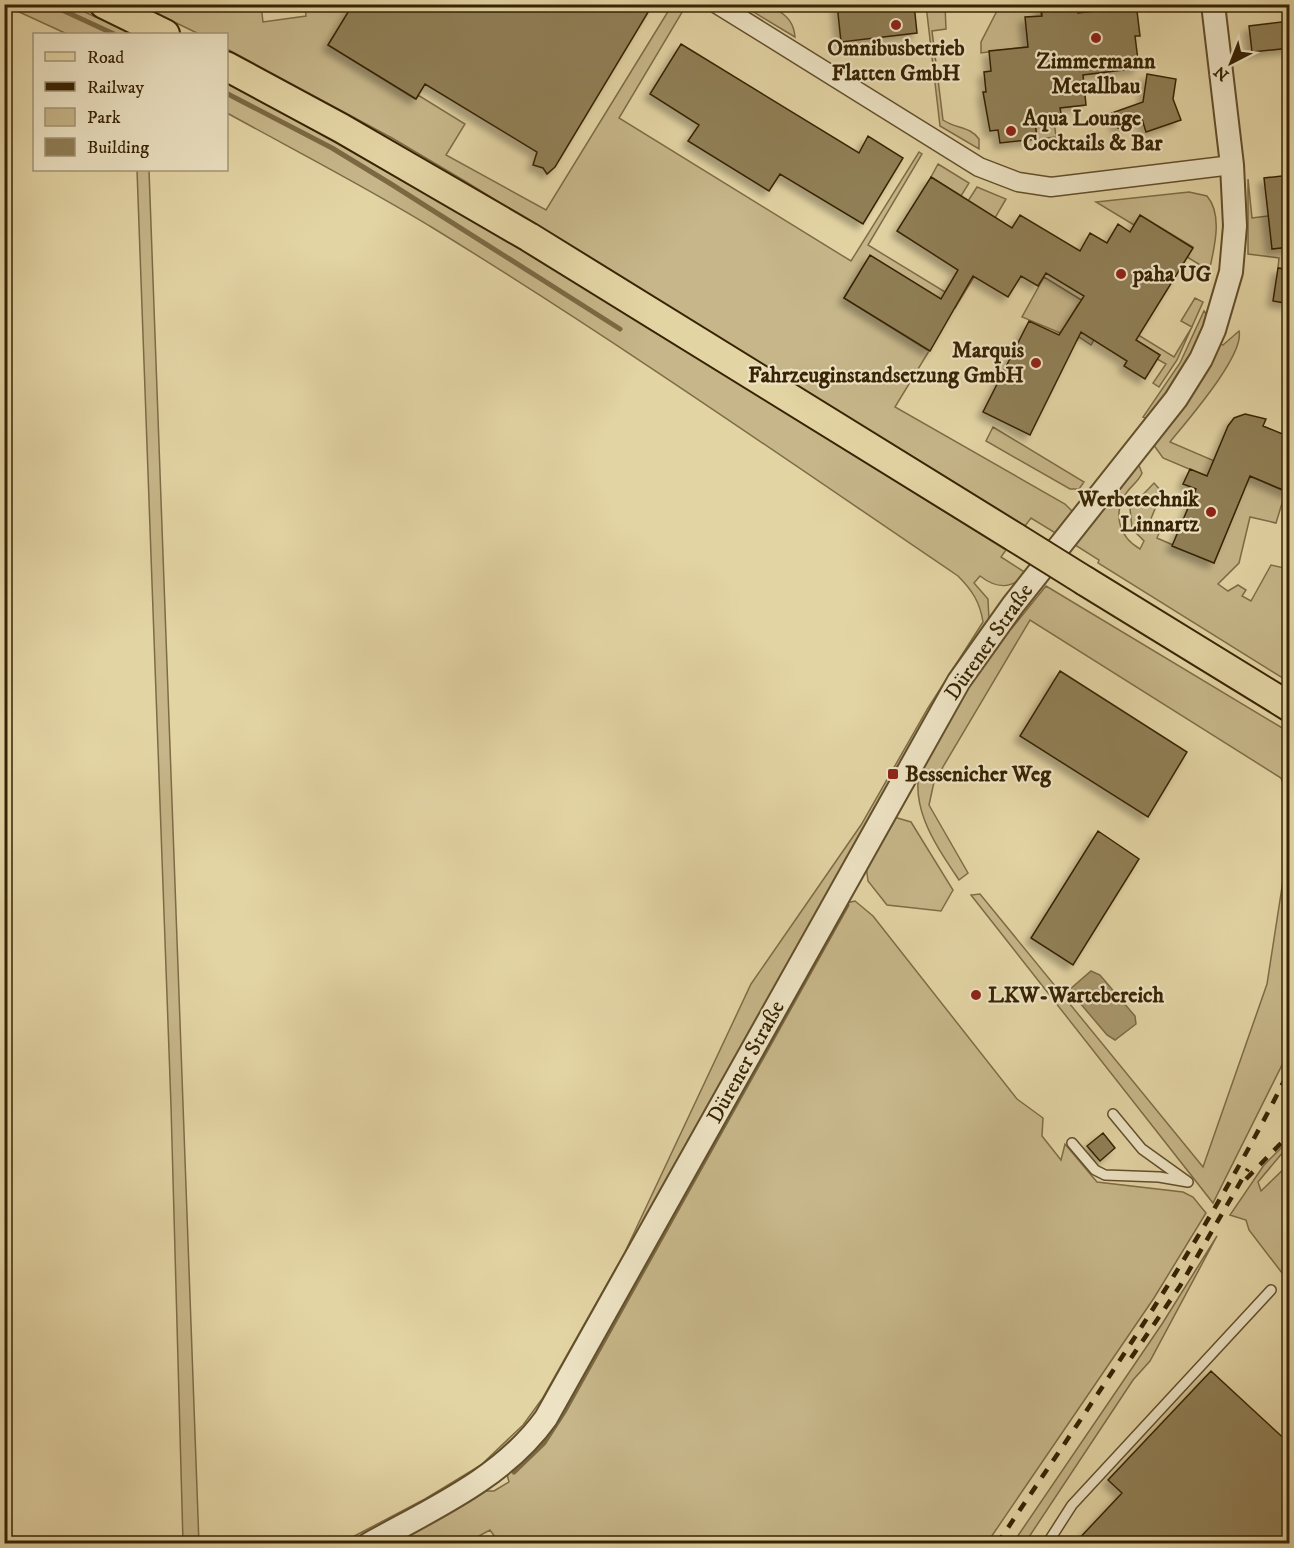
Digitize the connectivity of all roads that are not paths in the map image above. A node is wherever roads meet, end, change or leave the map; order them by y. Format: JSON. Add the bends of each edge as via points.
{"nodes":[{"id":1,"x":104,"y":4,"type":"edge"},
{"id":2,"x":717,"y":4,"type":"edge"},
{"id":3,"x":1213,"y":4,"type":"edge"},
{"id":4,"x":163,"y":33,"type":"edge"},
{"id":5,"x":228,"y":67,"type":"edge"},
{"id":6,"x":1232,"y":165,"type":"junction"},
{"id":7,"x":1290,"y":707,"type":"edge"},
{"id":8,"x":1113,"y":1114,"type":"dead end"},
{"id":9,"x":1072,"y":1143,"type":"dead end"},
{"id":10,"x":1271,"y":1290,"type":"dead end"},
{"id":11,"x":369,"y":1544,"type":"edge"},
{"id":12,"x":1047,"y":1544,"type":"edge"}],
"edges":[{"from":1,"to":4,"type":"main road"},
{"from":2,"to":6,"type":"street","via":[[979,167],[1008,179],[1036,186],[1064,186]]},
{"from":3,"to":6,"type":"street","name":"Dürener Straße"},
{"from":5,"to":7,"type":"main road","bridge":true,"via":[[529,237]]},
{"from":6,"to":11,"type":"street","name":"Dürener Straße","via":[[1233,259],[1222,309],[1207,346],[1176,399],[992,633],[943,708],[546,1418],[525,1444],[488,1475]]},
{"from":8,"to":9,"type":"lane","via":[[1142,1149],[1188,1182],[1105,1175],[1095,1170]]},
{"from":10,"to":12,"type":"lane","via":[[1072,1505]]}]}
